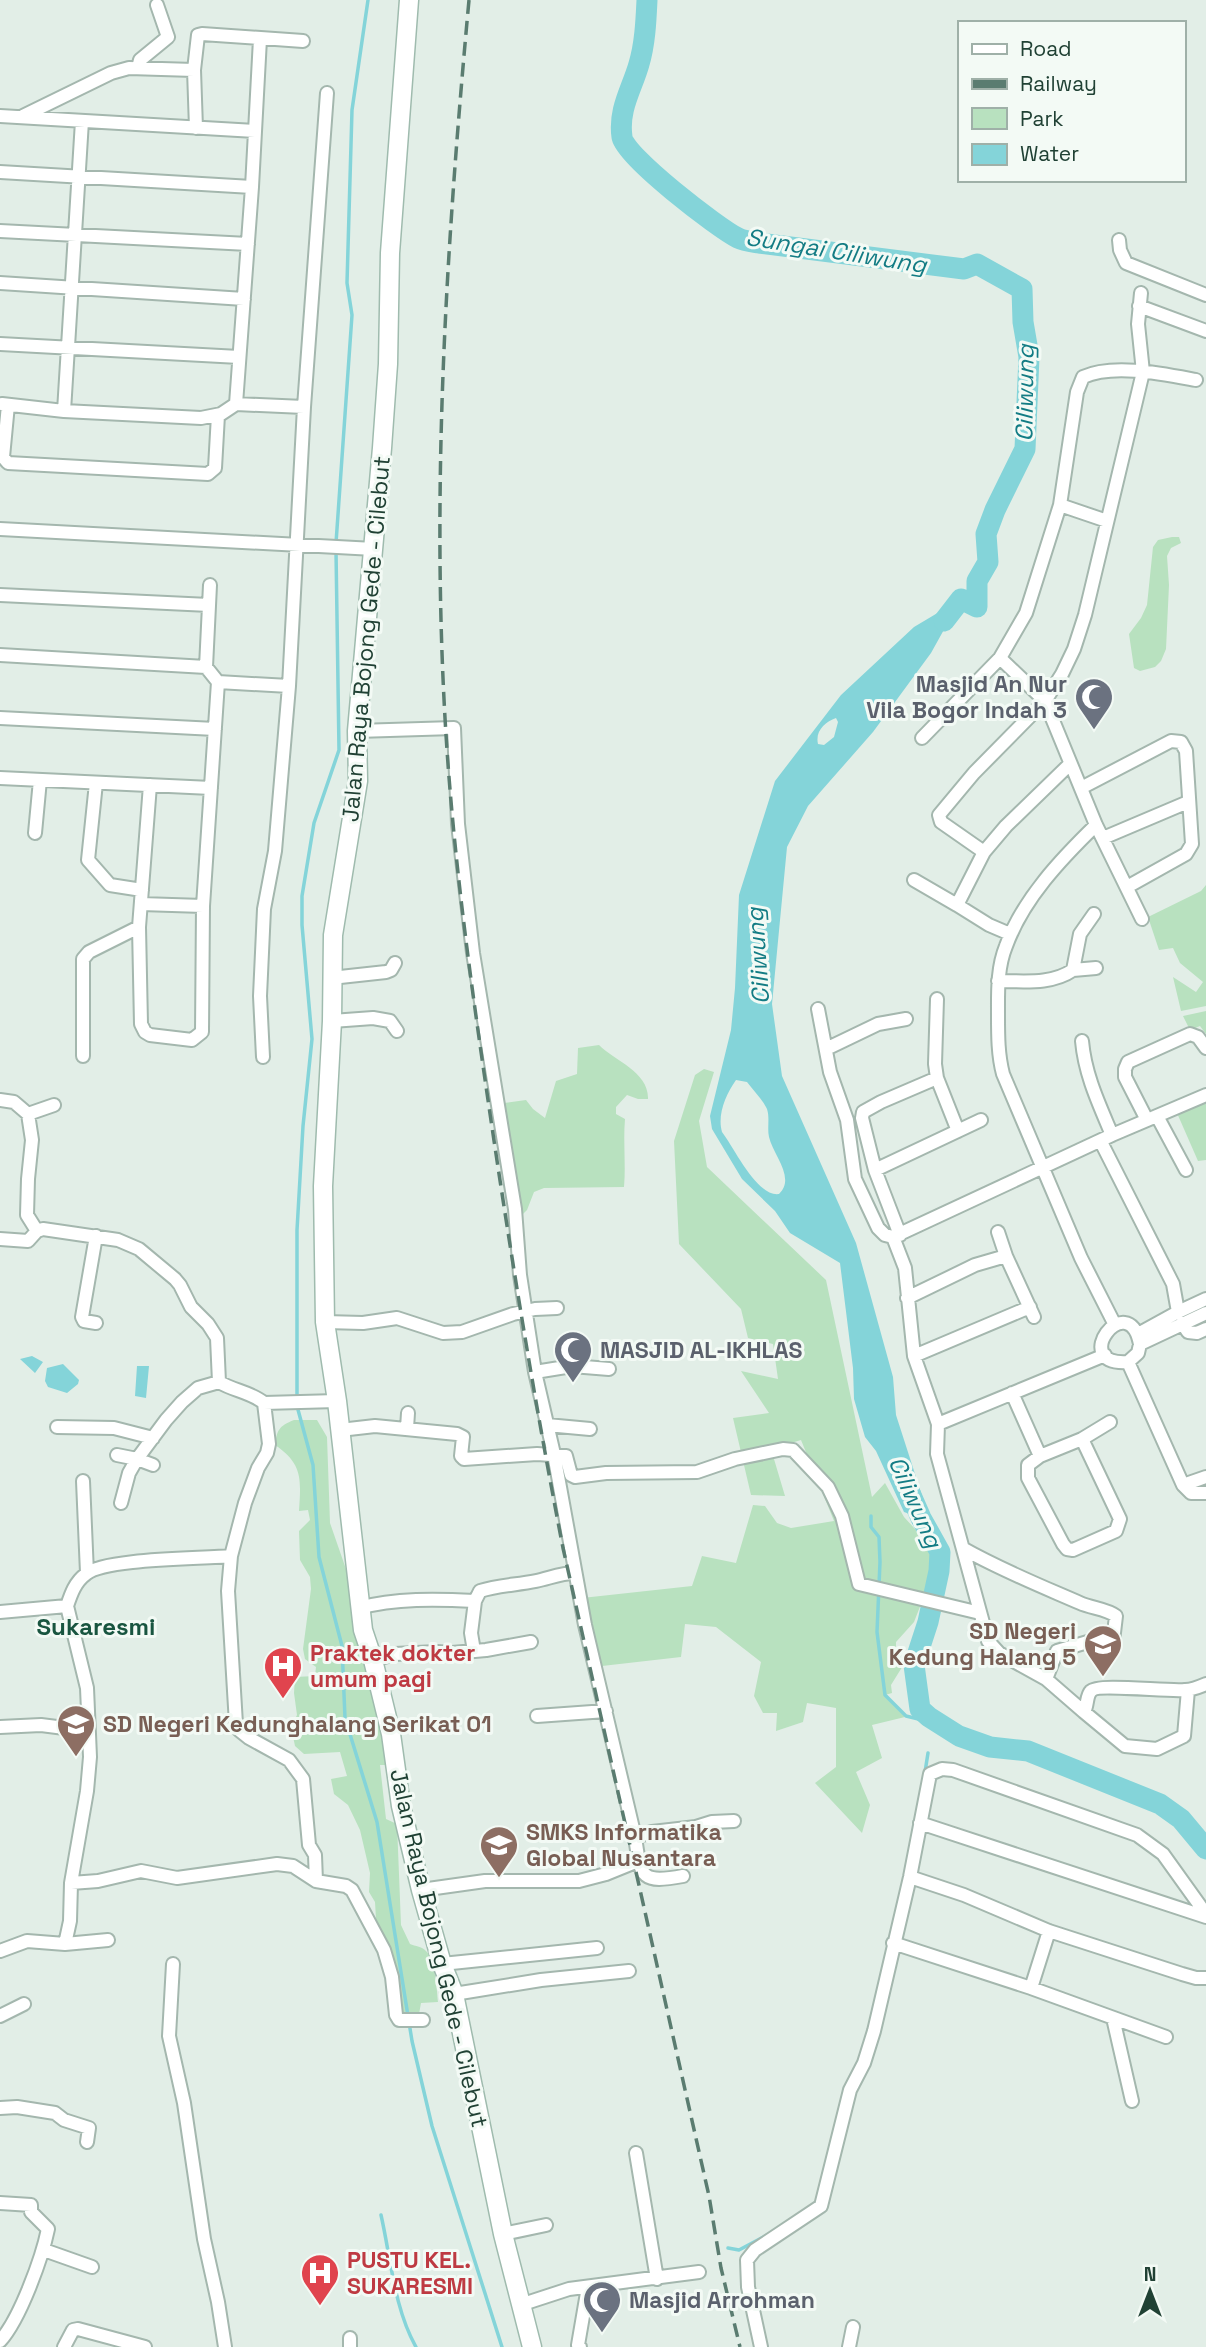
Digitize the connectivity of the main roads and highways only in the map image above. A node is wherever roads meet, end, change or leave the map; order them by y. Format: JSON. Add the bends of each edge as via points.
{"nodes":[{"id":1,"x":408,"y":0,"type":"edge"},
{"id":2,"x":532,"y":2347,"type":"edge"}],
"edges":[{"from":1,"to":2,"type":"main road","name":"Jalan Raya Bojong Gede - Cilebut","via":[[358,781],[333,935],[323,1185],[325,1322],[330,1401],[340,1430],[363,1630],[391,1734],[401,1806],[421,1891],[454,1994],[503,2234]]}]}
